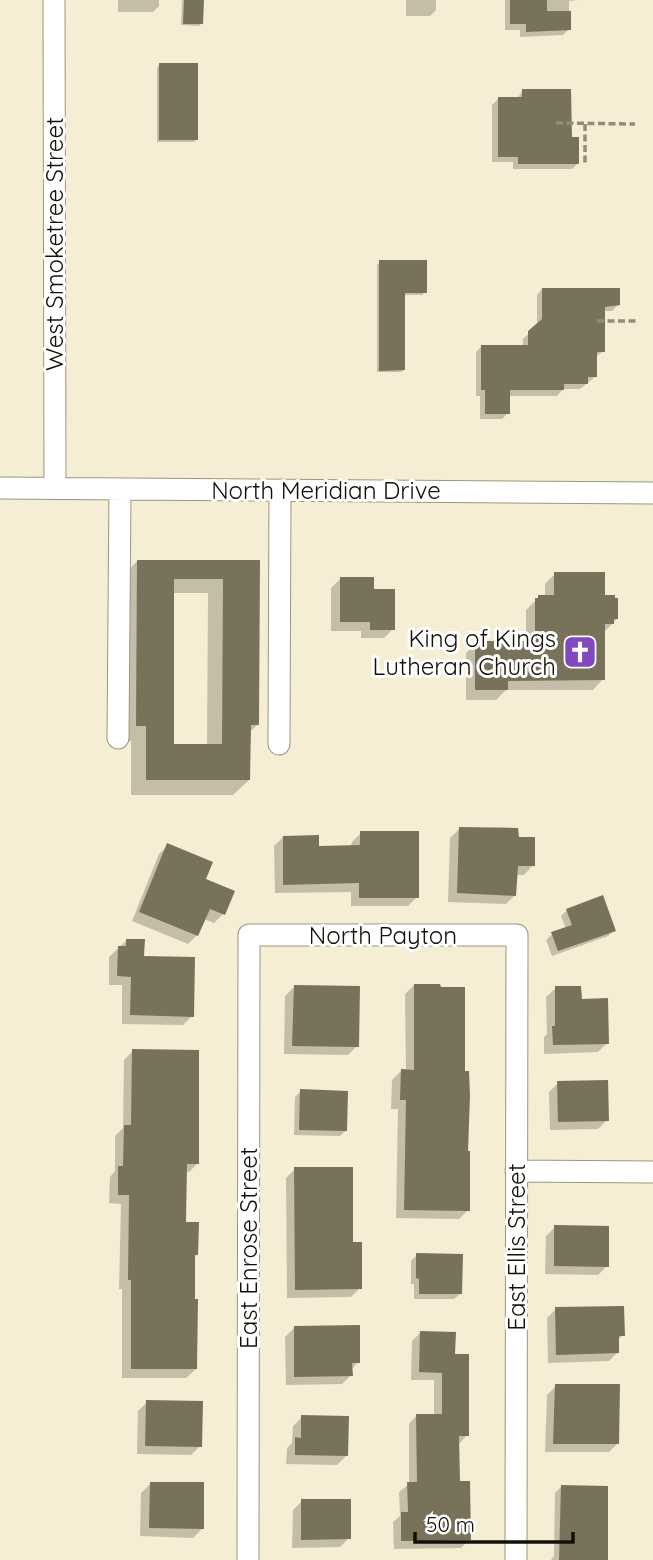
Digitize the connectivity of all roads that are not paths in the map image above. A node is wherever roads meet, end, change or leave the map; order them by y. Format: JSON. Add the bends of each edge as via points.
{"nodes":[{"id":1,"x":54,"y":0,"type":"edge"},
{"id":2,"x":0,"y":488,"type":"edge"},
{"id":3,"x":55,"y":488,"type":"junction"},
{"id":4,"x":120,"y":489,"type":"junction"},
{"id":5,"x":280,"y":490,"type":"junction"},
{"id":6,"x":653,"y":493,"type":"edge"},
{"id":7,"x":118,"y":738,"type":"dead end"},
{"id":8,"x":279,"y":744,"type":"dead end"},
{"id":9,"x":249,"y":935,"type":"joint"},
{"id":10,"x":517,"y":935,"type":"joint"},
{"id":11,"x":516,"y":1171,"type":"junction"},
{"id":12,"x":653,"y":1172,"type":"edge"},
{"id":13,"x":248,"y":1560,"type":"edge"},
{"id":14,"x":516,"y":1560,"type":"edge"}],
"edges":[{"from":1,"to":3,"type":"street","name":"West Smoketree Street"},
{"from":2,"to":3,"type":"street","name":"North Meridian Drive"},
{"from":3,"to":4,"type":"street","name":"North Meridian Drive"},
{"from":4,"to":5,"type":"street","name":"North Meridian Drive"},
{"from":4,"to":7,"type":"street"},
{"from":5,"to":6,"type":"street","name":"North Meridian Drive"},
{"from":5,"to":8,"type":"street"},
{"from":9,"to":10,"type":"street","name":"North Payton"},
{"from":9,"to":13,"type":"street","name":"East Enrose Street"},
{"from":10,"to":11,"type":"street","name":"East Ellis Street"},
{"from":11,"to":12,"type":"street"},
{"from":11,"to":14,"type":"street","name":"East Ellis Street"}]}
